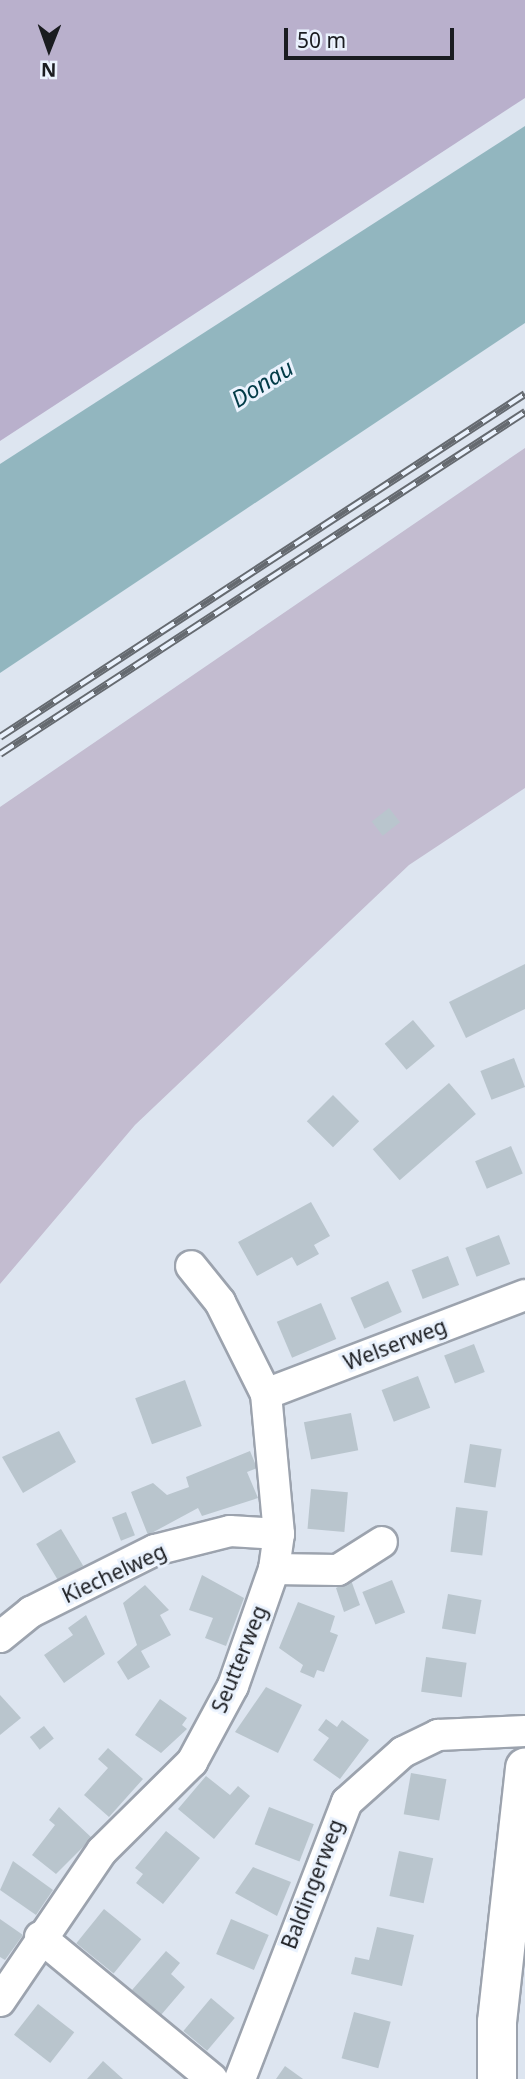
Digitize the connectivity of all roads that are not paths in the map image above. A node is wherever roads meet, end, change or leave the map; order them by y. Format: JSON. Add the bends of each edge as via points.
{"nodes":[{"id":1,"x":191,"y":1266,"type":"dead end"},
{"id":2,"x":525,"y":1295,"type":"edge"},
{"id":3,"x":266,"y":1394,"type":"junction"},
{"id":4,"x":279,"y":1534,"type":"junction"},
{"id":5,"x":382,"y":1542,"type":"dead end"},
{"id":6,"x":274,"y":1569,"type":"junction"},
{"id":7,"x":0,"y":1637,"type":"edge"},
{"id":8,"x":525,"y":1731,"type":"edge"},
{"id":9,"x":525,"y":1768,"type":"edge"},
{"id":10,"x":40,"y":1937,"type":"junction"},
{"id":11,"x":0,"y":2001,"type":"edge"},
{"id":12,"x":497,"y":2022,"type":"junction"},
{"id":13,"x":212,"y":2079,"type":"edge"},
{"id":14,"x":240,"y":2079,"type":"edge"},
{"id":15,"x":477,"y":2079,"type":"edge"},
{"id":16,"x":497,"y":2079,"type":"edge"}],
"edges":[{"from":1,"to":3,"type":"street","name":"Seutterweg","via":[[220,1301]]},
{"from":2,"to":3,"type":"street","name":"Welserweg"},
{"from":3,"to":4,"type":"street","name":"Seutterweg"},
{"from":4,"to":6,"type":"street","name":"Seutterweg"},
{"from":4,"to":7,"type":"street","name":"Kiechelweg","via":[[230,1531],[155,1550],[31,1612]]},
{"from":5,"to":6,"type":"street","via":[[338,1570]]},
{"from":6,"to":10,"type":"street","name":"Seutterweg","via":[[233,1686],[192,1762],[102,1851]]},
{"from":8,"to":14,"type":"street","name":"Baldingerweg","via":[[438,1735],[403,1752],[347,1802]]},
{"from":9,"to":12,"type":"main road"},
{"from":10,"to":11,"type":"street","name":"Seutterweg"},
{"from":10,"to":13,"type":"street"},
{"from":12,"to":15,"type":"main road"},
{"from":12,"to":16,"type":"main road"}]}
